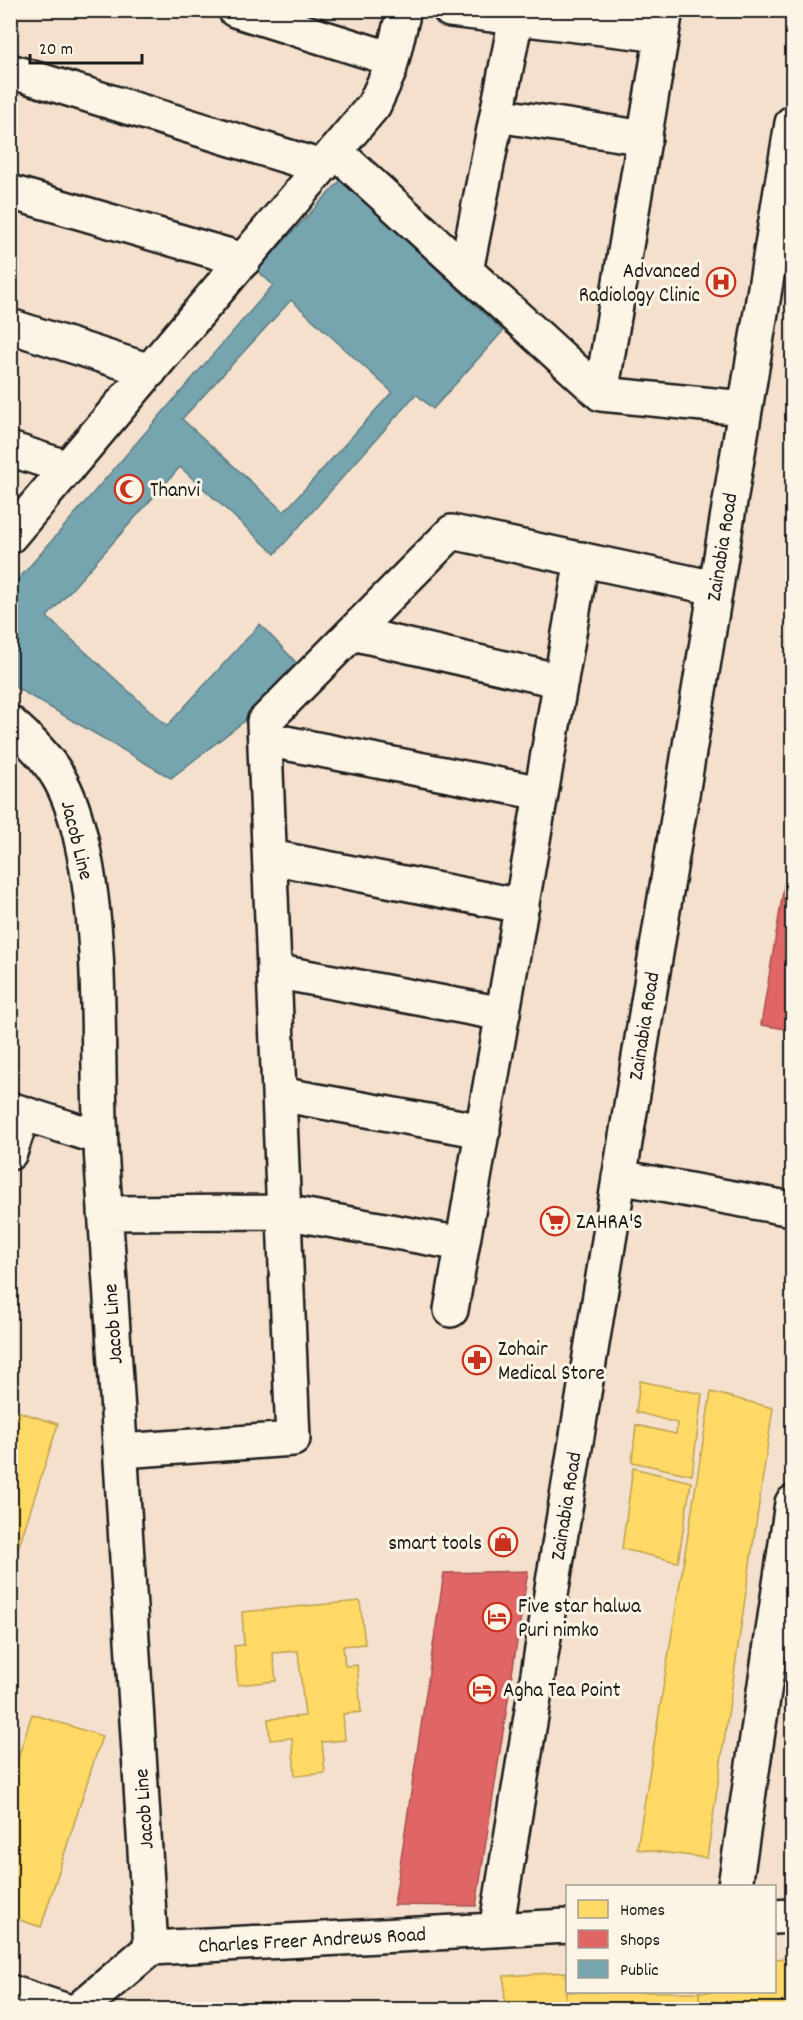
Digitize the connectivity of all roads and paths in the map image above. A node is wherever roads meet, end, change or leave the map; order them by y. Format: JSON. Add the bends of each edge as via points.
{"nodes":[{"id":1,"x":235,"y":10,"type":"edge"},
{"id":2,"x":404,"y":10,"type":"edge"},
{"id":3,"x":450,"y":10,"type":"edge"},
{"id":4,"x":516,"y":18,"type":"junction"},
{"id":5,"x":664,"y":23,"type":"edge"},
{"id":6,"x":392,"y":59,"type":"junction"},
{"id":7,"x":10,"y":71,"type":"edge"},
{"id":8,"x":497,"y":115,"type":"junction"},
{"id":9,"x":792,"y":123,"type":"edge"},
{"id":10,"x":645,"y":138,"type":"junction"},
{"id":11,"x":329,"y":159,"type":"junction"},
{"id":12,"x":10,"y":192,"type":"edge"},
{"id":13,"x":244,"y":260,"type":"junction"},
{"id":14,"x":466,"y":271,"type":"junction"},
{"id":15,"x":10,"y":326,"type":"edge"},
{"id":16,"x":150,"y":371,"type":"junction"},
{"id":17,"x":601,"y":394,"type":"junction"},
{"id":18,"x":744,"y":408,"type":"junction"},
{"id":19,"x":10,"y":449,"type":"edge"},
{"id":20,"x":68,"y":468,"type":"junction"},
{"id":21,"x":10,"y":536,"type":"edge"},
{"id":22,"x":582,"y":559,"type":"junction"},
{"id":23,"x":715,"y":588,"type":"junction"},
{"id":24,"x":352,"y":633,"type":"junction"},
{"id":25,"x":561,"y":681,"type":"junction"},
{"id":26,"x":10,"y":723,"type":"edge"},
{"id":27,"x":265,"y":739,"type":"junction"},
{"id":28,"x":541,"y":793,"type":"junction"},
{"id":29,"x":270,"y":857,"type":"junction"},
{"id":30,"x":522,"y":906,"type":"junction"},
{"id":31,"x":274,"y":971,"type":"junction"},
{"id":32,"x":503,"y":1014,"type":"junction"},
{"id":33,"x":279,"y":1094,"type":"junction"},
{"id":34,"x":17,"y":1111,"type":"edge"},
{"id":35,"x":483,"y":1131,"type":"junction"},
{"id":36,"x":100,"y":1138,"type":"junction"},
{"id":37,"x":10,"y":1153,"type":"edge"},
{"id":38,"x":618,"y":1177,"type":"junction"},
{"id":39,"x":792,"y":1209,"type":"edge"},
{"id":40,"x":284,"y":1212,"type":"junction"},
{"id":41,"x":105,"y":1213,"type":"junction"},
{"id":42,"x":462,"y":1244,"type":"junction"},
{"id":43,"x":451,"y":1310,"type":"dead end"},
{"id":44,"x":121,"y":1451,"type":"junction"},
{"id":45,"x":792,"y":1503,"type":"edge"},
{"id":46,"x":735,"y":1885,"type":"edge"},
{"id":47,"x":792,"y":1916,"type":"edge"},
{"id":48,"x":776,"y":1917,"type":"edge"},
{"id":49,"x":566,"y":1926,"type":"edge"},
{"id":50,"x":496,"y":1930,"type":"junction"},
{"id":51,"x":151,"y":1948,"type":"junction"},
{"id":52,"x":10,"y":1992,"type":"edge"},
{"id":53,"x":63,"y":2010,"type":"edge"},
{"id":54,"x":78,"y":2010,"type":"edge"}],
"edges":[{"from":1,"to":6,"type":"street"},
{"from":2,"to":6,"type":"street"},
{"from":3,"to":4,"type":"street"},
{"from":4,"to":5,"type":"street"},
{"from":4,"to":8,"type":"street"},
{"from":5,"to":10,"type":"street"},
{"from":6,"to":11,"type":"street","via":[[375,105]]},
{"from":7,"to":11,"type":"street"},
{"from":8,"to":10,"type":"street"},
{"from":8,"to":14,"type":"street"},
{"from":9,"to":18,"type":"street","name":"Zainabia Road"},
{"from":10,"to":17,"type":"street"},
{"from":11,"to":13,"type":"street"},
{"from":11,"to":14,"type":"street"},
{"from":12,"to":13,"type":"street"},
{"from":13,"to":16,"type":"street"},
{"from":14,"to":17,"type":"street"},
{"from":15,"to":16,"type":"street"},
{"from":16,"to":20,"type":"street"},
{"from":17,"to":18,"type":"street"},
{"from":18,"to":23,"type":"street","name":"Zainabia Road"},
{"from":19,"to":20,"type":"street"},
{"from":20,"to":21,"type":"street"},
{"from":22,"to":23,"type":"street"},
{"from":22,"to":24,"type":"street","via":[[452,532]]},
{"from":22,"to":25,"type":"street"},
{"from":23,"to":38,"type":"street","name":"Zainabia Road"},
{"from":24,"to":25,"type":"street"},
{"from":24,"to":27,"type":"street","via":[[264,722]]},
{"from":25,"to":28,"type":"street"},
{"from":26,"to":36,"type":"street","name":"Jacob Line","via":[[33,743],[63,780],[82,842],[93,905]]},
{"from":27,"to":28,"type":"street"},
{"from":27,"to":29,"type":"street"},
{"from":28,"to":30,"type":"street"},
{"from":29,"to":30,"type":"street"},
{"from":29,"to":31,"type":"street"},
{"from":30,"to":32,"type":"street"},
{"from":31,"to":32,"type":"street"},
{"from":31,"to":33,"type":"street"},
{"from":32,"to":35,"type":"street"},
{"from":33,"to":35,"type":"street"},
{"from":33,"to":40,"type":"street"},
{"from":34,"to":36,"type":"street"},
{"from":34,"to":37,"type":"street"},
{"from":35,"to":42,"type":"street"},
{"from":36,"to":41,"type":"street","name":"Jacob Line"},
{"from":38,"to":39,"type":"street"},
{"from":38,"to":50,"type":"street","name":"Zainabia Road"},
{"from":40,"to":41,"type":"street"},
{"from":40,"to":42,"type":"street"},
{"from":40,"to":44,"type":"street","via":[[292,1439]]},
{"from":41,"to":44,"type":"street","name":"Jacob Line"},
{"from":42,"to":43,"type":"street"},
{"from":44,"to":51,"type":"street","name":"Jacob Line"},
{"from":45,"to":46,"type":"street"},
{"from":47,"to":48,"type":"street"},
{"from":49,"to":50,"type":"street","name":"Charles Freer Andrews Road"},
{"from":50,"to":51,"type":"street","name":"Charles Freer Andrews Road"},
{"from":51,"to":54,"type":"street"},
{"from":52,"to":53,"type":"street"}]}
